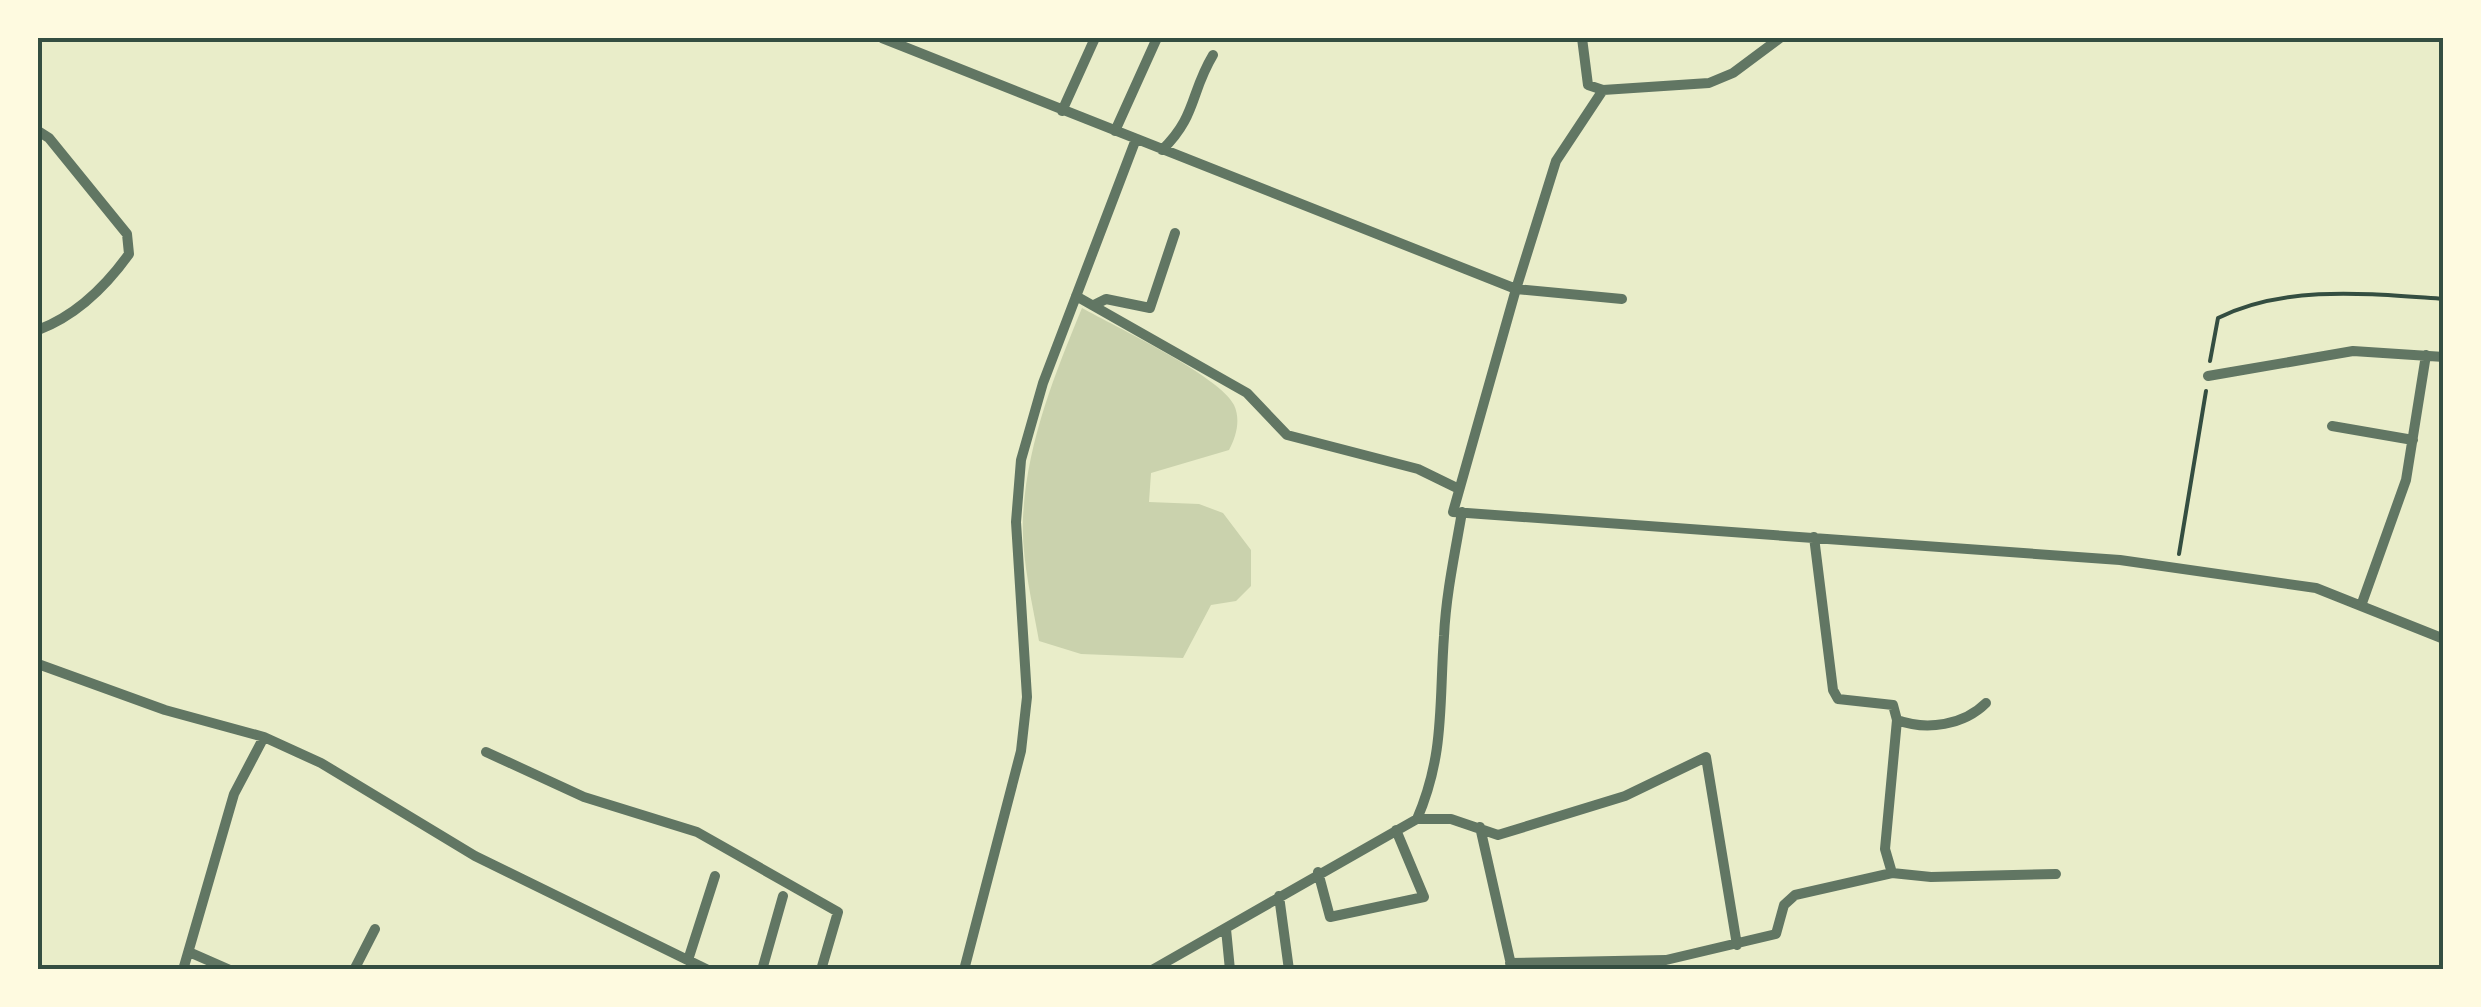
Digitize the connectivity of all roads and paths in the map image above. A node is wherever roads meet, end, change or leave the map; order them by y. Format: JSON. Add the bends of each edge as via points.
{"nodes":[{"id":1,"x":882,"y":38,"type":"edge"},
{"id":2,"x":1095,"y":38,"type":"edge"},
{"id":3,"x":1157,"y":38,"type":"edge"},
{"id":4,"x":1582,"y":38,"type":"edge"},
{"id":5,"x":1780,"y":38,"type":"edge"},
{"id":6,"x":1213,"y":55,"type":"dead end"},
{"id":7,"x":1603,"y":90,"type":"junction"},
{"id":8,"x":1062,"y":110,"type":"junction"},
{"id":9,"x":38,"y":131,"type":"edge"},
{"id":10,"x":1116,"y":131,"type":"junction"},
{"id":11,"x":1136,"y":139,"type":"junction"},
{"id":12,"x":1162,"y":150,"type":"junction"},
{"id":13,"x":1175,"y":233,"type":"dead end"},
{"id":14,"x":1516,"y":289,"type":"junction"},
{"id":15,"x":1076,"y":296,"type":"junction"},
{"id":16,"x":1622,"y":299,"type":"dead end"},
{"id":17,"x":1094,"y":306,"type":"junction"},
{"id":18,"x":38,"y":330,"type":"edge"},
{"id":19,"x":2426,"y":355,"type":"junction"},
{"id":20,"x":2444,"y":357,"type":"edge"},
{"id":21,"x":2208,"y":376,"type":"dead end"},
{"id":22,"x":2332,"y":426,"type":"dead end"},
{"id":23,"x":2413,"y":440,"type":"junction"},
{"id":24,"x":1459,"y":488,"type":"junction"},
{"id":25,"x":1462,"y":512,"type":"junction"},
{"id":26,"x":1814,"y":537,"type":"junction"},
{"id":27,"x":2362,"y":603,"type":"junction"},
{"id":28,"x":2444,"y":640,"type":"edge"},
{"id":29,"x":38,"y":664,"type":"edge"},
{"id":30,"x":1986,"y":702,"type":"dead end"},
{"id":31,"x":1897,"y":720,"type":"junction"},
{"id":32,"x":264,"y":737,"type":"junction"},
{"id":33,"x":486,"y":752,"type":"dead end"},
{"id":34,"x":1417,"y":819,"type":"junction"},
{"id":35,"x":1480,"y":827,"type":"junction"},
{"id":36,"x":1396,"y":830,"type":"junction"},
{"id":37,"x":1318,"y":872,"type":"junction"},
{"id":38,"x":1892,"y":873,"type":"junction"},
{"id":39,"x":2056,"y":874,"type":"dead end"},
{"id":40,"x":715,"y":876,"type":"dead end"},
{"id":41,"x":783,"y":896,"type":"dead end"},
{"id":42,"x":1280,"y":896,"type":"junction"},
{"id":43,"x":375,"y":929,"type":"dead end"},
{"id":44,"x":1226,"y":929,"type":"junction"},
{"id":45,"x":1737,"y":945,"type":"junction"},
{"id":46,"x":188,"y":952,"type":"junction"},
{"id":47,"x":688,"y":960,"type":"junction"},
{"id":48,"x":1511,"y":966,"type":"edge"},
{"id":49,"x":182,"y":970,"type":"edge"},
{"id":50,"x":230,"y":970,"type":"edge"},
{"id":51,"x":354,"y":970,"type":"edge"},
{"id":52,"x":708,"y":970,"type":"edge"},
{"id":53,"x":762,"y":970,"type":"edge"},
{"id":54,"x":822,"y":970,"type":"edge"},
{"id":55,"x":964,"y":970,"type":"edge"},
{"id":56,"x":1152,"y":970,"type":"edge"},
{"id":57,"x":1230,"y":970,"type":"edge"},
{"id":58,"x":1288,"y":970,"type":"edge"}],
"edges":[{"from":1,"to":8,"type":"street"},
{"from":2,"to":8,"type":"street"},
{"from":3,"to":10,"type":"street"},
{"from":4,"to":7,"type":"street","via":[[1588,84]]},
{"from":5,"to":7,"type":"street","via":[[1710,83]]},
{"from":6,"to":12,"type":"street","via":[[1198,80],[1190,117]]},
{"from":7,"to":14,"type":"street","via":[[1556,161]]},
{"from":8,"to":10,"type":"street"},
{"from":9,"to":18,"type":"street","via":[[127,234],[128,254],[112,277],[60,321]]},
{"from":10,"to":11,"type":"street"},
{"from":11,"to":12,"type":"street"},
{"from":11,"to":15,"type":"street"},
{"from":12,"to":14,"type":"street"},
{"from":13,"to":17,"type":"street","via":[[1150,308],[1106,299]]},
{"from":14,"to":16,"type":"street"},
{"from":14,"to":24,"type":"street"},
{"from":15,"to":17,"type":"street"},
{"from":15,"to":55,"type":"street","via":[[1021,460],[1016,522],[1027,697],[1021,751]]},
{"from":17,"to":24,"type":"street","via":[[1248,393],[1287,436],[1418,468]]},
{"from":19,"to":20,"type":"street"},
{"from":19,"to":21,"type":"street","via":[[2353,351]]},
{"from":19,"to":23,"type":"street"},
{"from":22,"to":23,"type":"street"},
{"from":23,"to":27,"type":"street","via":[[2406,480]]},
{"from":24,"to":25,"type":"street","via":[[1453,512]]},
{"from":25,"to":26,"type":"street"},
{"from":25,"to":34,"type":"street","via":[[1444,634],[1442,738]]},
{"from":26,"to":27,"type":"street","via":[[2120,560],[2316,588]]},
{"from":26,"to":31,"type":"street","via":[[1833,690],[1838,699],[1893,704]]},
{"from":27,"to":28,"type":"street"},
{"from":29,"to":32,"type":"street"},
{"from":30,"to":31,"type":"street","via":[[1971,718],[1915,727]]},
{"from":31,"to":38,"type":"street","via":[[1885,849]]},
{"from":32,"to":46,"type":"street","via":[[234,794]]},
{"from":32,"to":47,"type":"street","via":[[321,763],[475,856]]},
{"from":33,"to":54,"type":"street","via":[[584,797],[697,832],[838,912]]},
{"from":34,"to":35,"type":"street"},
{"from":34,"to":36,"type":"street"},
{"from":35,"to":45,"type":"street","via":[[1498,836],[1624,796],[1706,757]]},
{"from":35,"to":48,"type":"street"},
{"from":36,"to":37,"type":"street"},
{"from":36,"to":37,"type":"street","via":[[1424,897],[1330,917]]},
{"from":37,"to":42,"type":"street"},
{"from":38,"to":39,"type":"street"},
{"from":38,"to":45,"type":"street","via":[[1795,895],[1784,904],[1776,934]]},
{"from":40,"to":47,"type":"street"},
{"from":41,"to":53,"type":"street"},
{"from":42,"to":44,"type":"street"},
{"from":42,"to":58,"type":"street"},
{"from":43,"to":51,"type":"street"},
{"from":44,"to":56,"type":"street"},
{"from":44,"to":57,"type":"street"},
{"from":45,"to":48,"type":"street","via":[[1666,960]]},
{"from":46,"to":49,"type":"street"},
{"from":46,"to":50,"type":"street"},
{"from":47,"to":52,"type":"street"}]}
